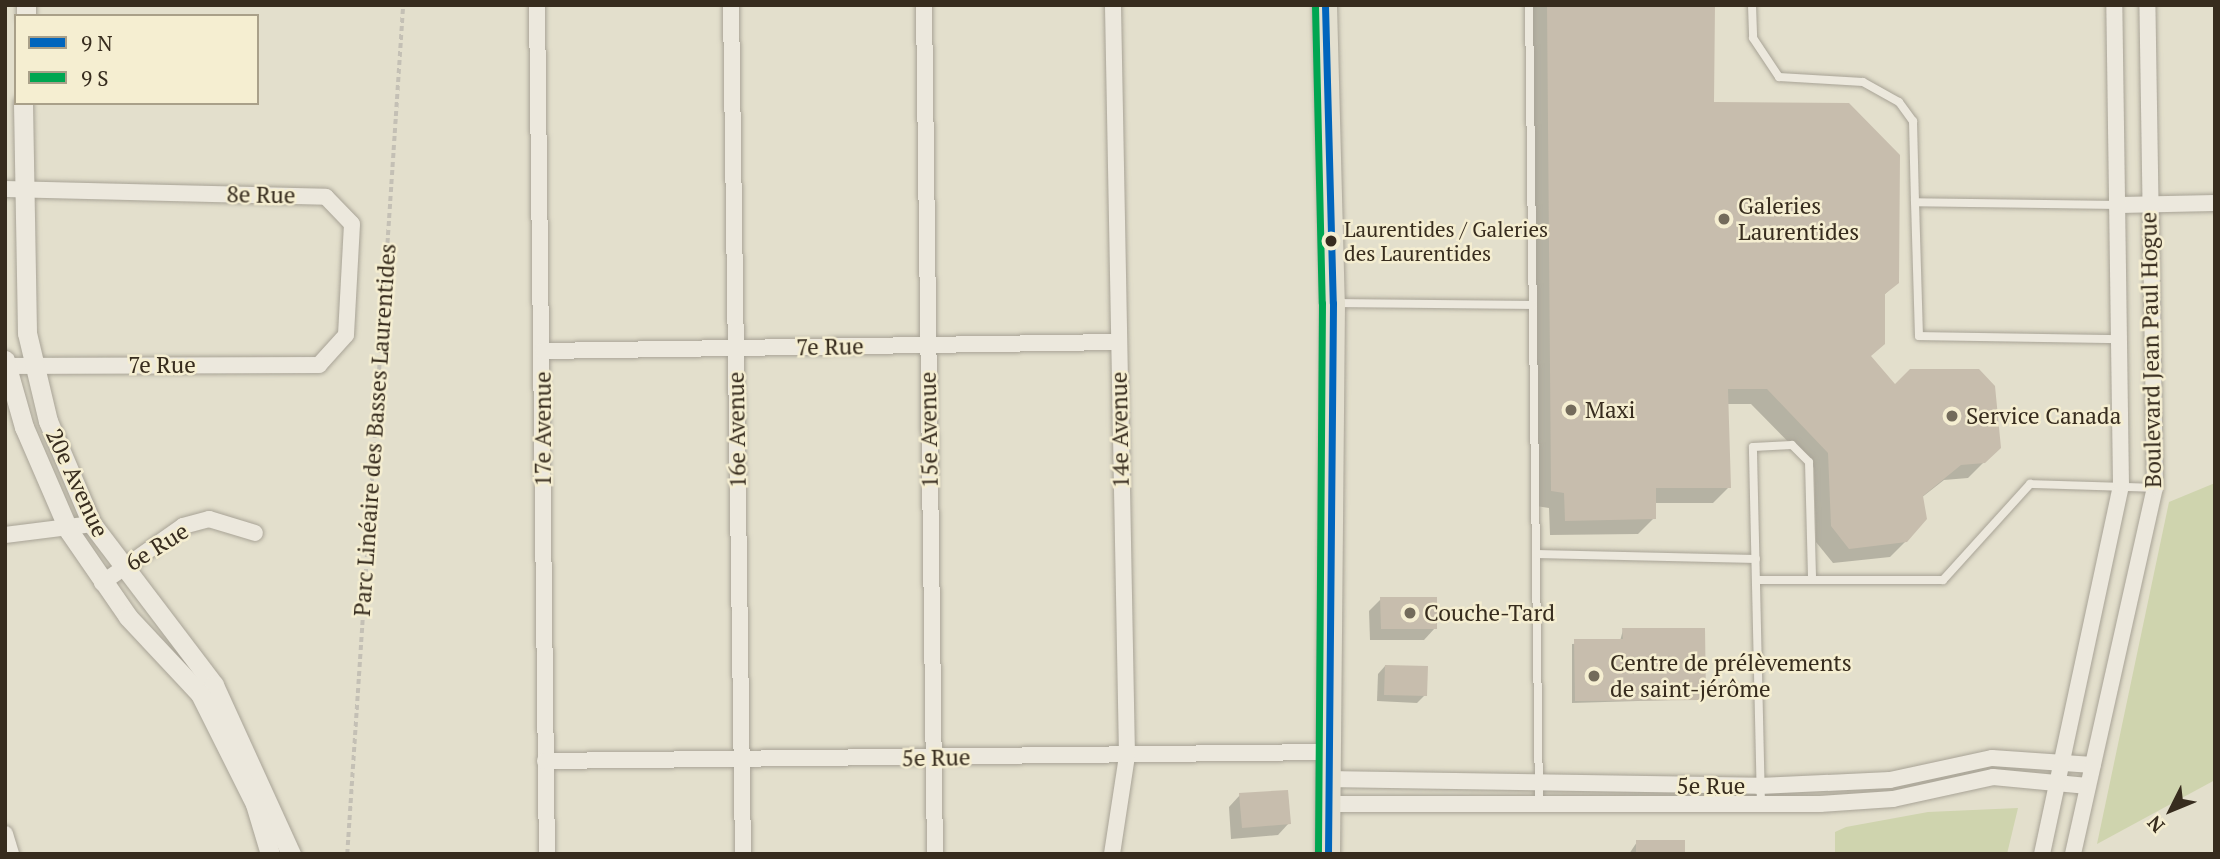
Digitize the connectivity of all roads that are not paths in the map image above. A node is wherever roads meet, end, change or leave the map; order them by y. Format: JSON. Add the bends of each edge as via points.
{"nodes":[{"id":1,"x":537,"y":5,"type":"edge"},
{"id":2,"x":731,"y":5,"type":"edge"},
{"id":3,"x":924,"y":5,"type":"edge"},
{"id":4,"x":1113,"y":5,"type":"edge"},
{"id":5,"x":1325,"y":5,"type":"edge"},
{"id":6,"x":1529,"y":5,"type":"edge"},
{"id":7,"x":1752,"y":5,"type":"edge"},
{"id":8,"x":2114,"y":5,"type":"edge"},
{"id":9,"x":2147,"y":5,"type":"edge"},
{"id":10,"x":23,"y":105,"type":"edge"},
{"id":11,"x":13,"y":189,"type":"edge"},
{"id":12,"x":1916,"y":202,"type":"junction"},
{"id":13,"x":2215,"y":203,"type":"edge"},
{"id":14,"x":2150,"y":204,"type":"junction"},
{"id":15,"x":2120,"y":205,"type":"junction"},
{"id":16,"x":1333,"y":303,"type":"junction"},
{"id":17,"x":1533,"y":305,"type":"junction"},
{"id":18,"x":2122,"y":339,"type":"junction"},
{"id":19,"x":1118,"y":342,"type":"junction"},
{"id":20,"x":928,"y":346,"type":"junction"},
{"id":21,"x":736,"y":348,"type":"junction"},
{"id":22,"x":542,"y":351,"type":"junction"},
{"id":23,"x":5,"y":360,"type":"edge"},
{"id":24,"x":31,"y":365,"type":"junction"},
{"id":25,"x":319,"y":365,"type":"joint"},
{"id":26,"x":6,"y":366,"type":"edge"},
{"id":27,"x":2121,"y":485,"type":"junction"},
{"id":28,"x":2155,"y":488,"type":"junction"},
{"id":29,"x":92,"y":523,"type":"junction"},
{"id":30,"x":69,"y":531,"type":"junction"},
{"id":31,"x":255,"y":533,"type":"dead end"},
{"id":32,"x":5,"y":536,"type":"edge"},
{"id":33,"x":1536,"y":554,"type":"junction"},
{"id":34,"x":1756,"y":559,"type":"junction"},
{"id":35,"x":122,"y":569,"type":"junction"},
{"id":36,"x":1756,"y":580,"type":"junction"},
{"id":37,"x":1812,"y":580,"type":"junction"},
{"id":38,"x":102,"y":583,"type":"junction"},
{"id":39,"x":1326,"y":752,"type":"junction"},
{"id":40,"x":1127,"y":756,"type":"junction"},
{"id":41,"x":935,"y":758,"type":"junction"},
{"id":42,"x":545,"y":761,"type":"junction"},
{"id":43,"x":2063,"y":762,"type":"junction"},
{"id":44,"x":742,"y":763,"type":"junction"},
{"id":45,"x":2093,"y":765,"type":"junction"},
{"id":46,"x":1326,"y":779,"type":"junction"},
{"id":47,"x":2059,"y":781,"type":"junction"},
{"id":48,"x":1539,"y":786,"type":"junction"},
{"id":49,"x":1759,"y":786,"type":"junction"},
{"id":50,"x":2088,"y":786,"type":"junction"},
{"id":51,"x":1327,"y":804,"type":"junction"},
{"id":52,"x":1761,"y":805,"type":"junction"},
{"id":53,"x":1539,"y":807,"type":"junction"},
{"id":54,"x":5,"y":834,"type":"edge"},
{"id":55,"x":11,"y":854,"type":"edge"},
{"id":56,"x":270,"y":854,"type":"edge"},
{"id":57,"x":291,"y":854,"type":"edge"},
{"id":58,"x":547,"y":854,"type":"edge"},
{"id":59,"x":743,"y":854,"type":"edge"},
{"id":60,"x":934,"y":854,"type":"edge"},
{"id":61,"x":1112,"y":854,"type":"edge"},
{"id":62,"x":1328,"y":854,"type":"edge"},
{"id":63,"x":2042,"y":854,"type":"edge"},
{"id":64,"x":2073,"y":854,"type":"edge"}],
"edges":[{"from":1,"to":22,"type":"street","name":"17e Avenue"},
{"from":2,"to":21,"type":"street","name":"16e Avenue"},
{"from":3,"to":20,"type":"street","name":"15e Avenue"},
{"from":4,"to":19,"type":"street","name":"14e Avenue"},
{"from":5,"to":16,"type":"main road"},
{"from":6,"to":17,"type":"lane"},
{"from":7,"to":12,"type":"lane","via":[[1753,38],[1779,77],[1863,82],[1899,102],[1913,121]]},
{"from":8,"to":15,"type":"street","name":"Boulevard Jean Paul Hogue"},
{"from":9,"to":14,"type":"street","name":"Boulevard Jean Paul Hogue"},
{"from":10,"to":11,"type":"street","name":"20e Avenue"},
{"from":11,"to":24,"type":"street","name":"20e Avenue"},
{"from":11,"to":25,"type":"street","name":"8e Rue","via":[[336,202],[352,224],[346,335]]},
{"from":12,"to":15,"type":"lane"},
{"from":12,"to":18,"type":"lane","via":[[1919,336]]},
{"from":13,"to":14,"type":"street"},
{"from":14,"to":15,"type":"street"},
{"from":14,"to":28,"type":"street","name":"Boulevard Jean Paul Hogue"},
{"from":15,"to":18,"type":"street","name":"Boulevard Jean Paul Hogue"},
{"from":16,"to":17,"type":"lane"},
{"from":16,"to":39,"type":"main road"},
{"from":17,"to":33,"type":"lane"},
{"from":18,"to":27,"type":"street","name":"Boulevard Jean Paul Hogue"},
{"from":19,"to":20,"type":"street","name":"7e Rue"},
{"from":19,"to":40,"type":"street","name":"14e Avenue"},
{"from":20,"to":21,"type":"street","name":"7e Rue"},
{"from":20,"to":41,"type":"street","name":"15e Avenue"},
{"from":21,"to":22,"type":"street","name":"7e Rue"},
{"from":21,"to":44,"type":"street","name":"16e Avenue"},
{"from":22,"to":42,"type":"street","name":"17e Avenue"},
{"from":23,"to":26,"type":"street","name":"20e Avenue"},
{"from":24,"to":25,"type":"street","name":"7e Rue"},
{"from":24,"to":26,"type":"street","name":"7e Rue"},
{"from":24,"to":29,"type":"street","name":"20e Avenue"},
{"from":26,"to":30,"type":"street","name":"20e Avenue"},
{"from":27,"to":28,"type":"lane"},
{"from":27,"to":37,"type":"lane","via":[[2030,484],[1942,580]]},
{"from":27,"to":43,"type":"street","name":"Boulevard Jean Paul Hogue"},
{"from":28,"to":45,"type":"street","name":"Boulevard Jean Paul Hogue"},
{"from":29,"to":30,"type":"street"},
{"from":29,"to":35,"type":"street","name":"20e Avenue"},
{"from":30,"to":32,"type":"street"},
{"from":30,"to":38,"type":"street","name":"20e Avenue"},
{"from":31,"to":35,"type":"street","name":"6e Rue","via":[[209,519],[183,526]]},
{"from":33,"to":34,"type":"lane"},
{"from":33,"to":48,"type":"lane"},
{"from":34,"to":36,"type":"lane"},
{"from":34,"to":37,"type":"lane","via":[[1753,446],[1792,445],[1809,462]]},
{"from":35,"to":38,"type":"street","name":"6e Rue"},
{"from":35,"to":57,"type":"street","name":"20e Avenue","via":[[214,685],[271,798]]},
{"from":36,"to":37,"type":"lane"},
{"from":36,"to":49,"type":"lane"},
{"from":38,"to":56,"type":"street","name":"20e Avenue","via":[[200,694],[255,804]]},
{"from":39,"to":40,"type":"street","name":"5e Rue"},
{"from":39,"to":46,"type":"main road"},
{"from":40,"to":41,"type":"street","name":"5e Rue"},
{"from":40,"to":61,"type":"street","name":"14e Avenue"},
{"from":41,"to":44,"type":"street","name":"5e Rue"},
{"from":41,"to":60,"type":"street","name":"15e Avenue"},
{"from":42,"to":44,"type":"street","name":"5e Rue"},
{"from":42,"to":58,"type":"street","name":"17e Avenue"},
{"from":43,"to":45,"type":"street","name":"5e Rue"},
{"from":43,"to":47,"type":"street","name":"Boulevard Jean Paul Hogue"},
{"from":43,"to":49,"type":"street","name":"5e Rue","via":[[1992,758],[1890,780]]},
{"from":44,"to":59,"type":"street","name":"16e Avenue"},
{"from":45,"to":50,"type":"street","name":"Boulevard Jean Paul Hogue"},
{"from":46,"to":48,"type":"street","name":"5e Rue"},
{"from":46,"to":51,"type":"main road"},
{"from":47,"to":50,"type":"street","name":"5e Rue"},
{"from":47,"to":52,"type":"street","name":"5e Rue","via":[[1993,777],[1893,799]]},
{"from":47,"to":63,"type":"street","name":"Boulevard Jean Paul Hogue"},
{"from":48,"to":49,"type":"street","name":"5e Rue"},
{"from":48,"to":53,"type":"lane"},
{"from":49,"to":52,"type":"lane"},
{"from":50,"to":64,"type":"street","name":"Boulevard Jean Paul Hogue"},
{"from":51,"to":53,"type":"street","name":"5e Rue"},
{"from":51,"to":62,"type":"main road"},
{"from":52,"to":53,"type":"street","name":"5e Rue"},
{"from":54,"to":55,"type":"street"}]}
